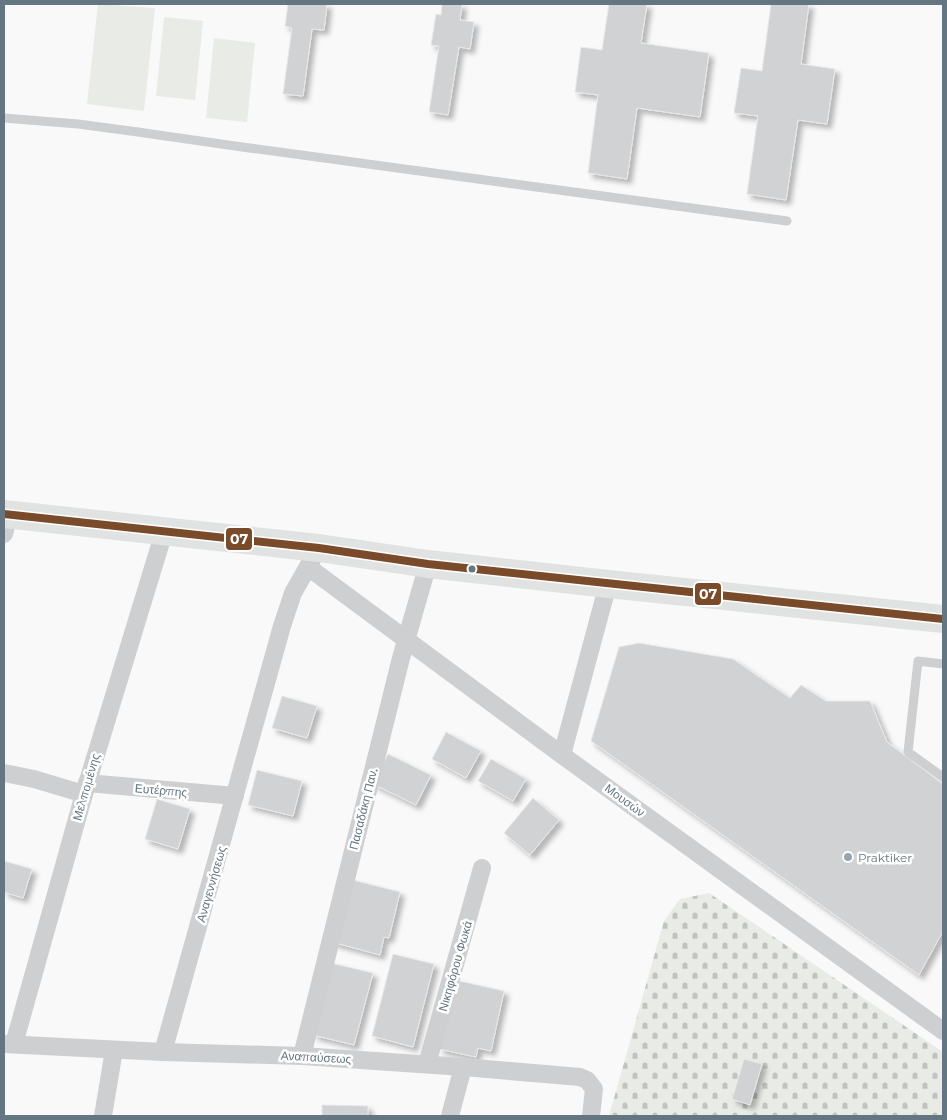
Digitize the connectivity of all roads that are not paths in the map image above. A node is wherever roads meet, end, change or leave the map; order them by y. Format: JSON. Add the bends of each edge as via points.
{"nodes":[{"id":1,"x":4,"y":118,"type":"edge"},
{"id":2,"x":787,"y":221,"type":"dead end"},
{"id":3,"x":6,"y":521,"type":"edge"},
{"id":4,"x":164,"y":532,"type":"junction"},
{"id":5,"x":313,"y":558,"type":"junction"},
{"id":6,"x":428,"y":564,"type":"junction"},
{"id":7,"x":608,"y":584,"type":"junction"},
{"id":8,"x":943,"y":619,"type":"edge"},
{"id":9,"x":406,"y":640,"type":"junction"},
{"id":10,"x":943,"y":664,"type":"edge"},
{"id":11,"x":562,"y":755,"type":"junction"},
{"id":12,"x":4,"y":773,"type":"edge"},
{"id":13,"x":943,"y":777,"type":"edge"},
{"id":14,"x":86,"y":789,"type":"junction"},
{"id":15,"x":236,"y":796,"type":"junction"},
{"id":16,"x":482,"y":868,"type":"dead end"},
{"id":17,"x":942,"y":1025,"type":"edge"},
{"id":18,"x":9,"y":1044,"type":"edge"},
{"id":19,"x":114,"y":1050,"type":"junction"},
{"id":20,"x":163,"y":1052,"type":"junction"},
{"id":21,"x":302,"y":1056,"type":"junction"},
{"id":22,"x":427,"y":1064,"type":"junction"},
{"id":23,"x":463,"y":1066,"type":"junction"},
{"id":24,"x":103,"y":1116,"type":"edge"},
{"id":25,"x":450,"y":1116,"type":"edge"},
{"id":26,"x":591,"y":1116,"type":"edge"}],
"edges":[{"from":1,"to":2,"type":"lane","via":[[78,124]]},
{"from":3,"to":4,"type":"main road"},
{"from":4,"to":5,"type":"main road"},
{"from":4,"to":14,"type":"street","name":"Μελπομένης"},
{"from":5,"to":6,"type":"main road"},
{"from":5,"to":9,"type":"street","name":"Μουσών"},
{"from":5,"to":15,"type":"street","name":"Αναγεννήσεως","via":[[293,593],[284,619]]},
{"from":6,"to":7,"type":"main road"},
{"from":6,"to":9,"type":"street","name":"Πασαδάκη Παν."},
{"from":7,"to":8,"type":"main road"},
{"from":7,"to":11,"type":"street"},
{"from":9,"to":11,"type":"street","name":"Μουσών"},
{"from":9,"to":21,"type":"street","name":"Πασαδάκη Παν."},
{"from":10,"to":13,"type":"lane","via":[[918,661],[908,752]]},
{"from":11,"to":17,"type":"street","name":"Μουσών"},
{"from":12,"to":14,"type":"street","name":"Ευτέρπης"},
{"from":14,"to":15,"type":"street","name":"Ευτέρπης"},
{"from":14,"to":18,"type":"street","name":"Μελπομένης"},
{"from":15,"to":20,"type":"street","name":"Αναγεννήσεως"},
{"from":16,"to":22,"type":"street","name":"Νικηφόρου Φωκά"},
{"from":18,"to":19,"type":"street","name":"Αναπαύσεως"},
{"from":19,"to":20,"type":"street","name":"Αναπαύσεως"},
{"from":19,"to":24,"type":"street"},
{"from":20,"to":21,"type":"street","name":"Αναπαύσεως"},
{"from":21,"to":22,"type":"street","name":"Αναπαύσεως"},
{"from":22,"to":23,"type":"street","name":"Αναπαύσεως"},
{"from":23,"to":25,"type":"street"},
{"from":23,"to":26,"type":"street","name":"Αναπαύσεως","via":[[580,1077],[594,1089]]}]}
